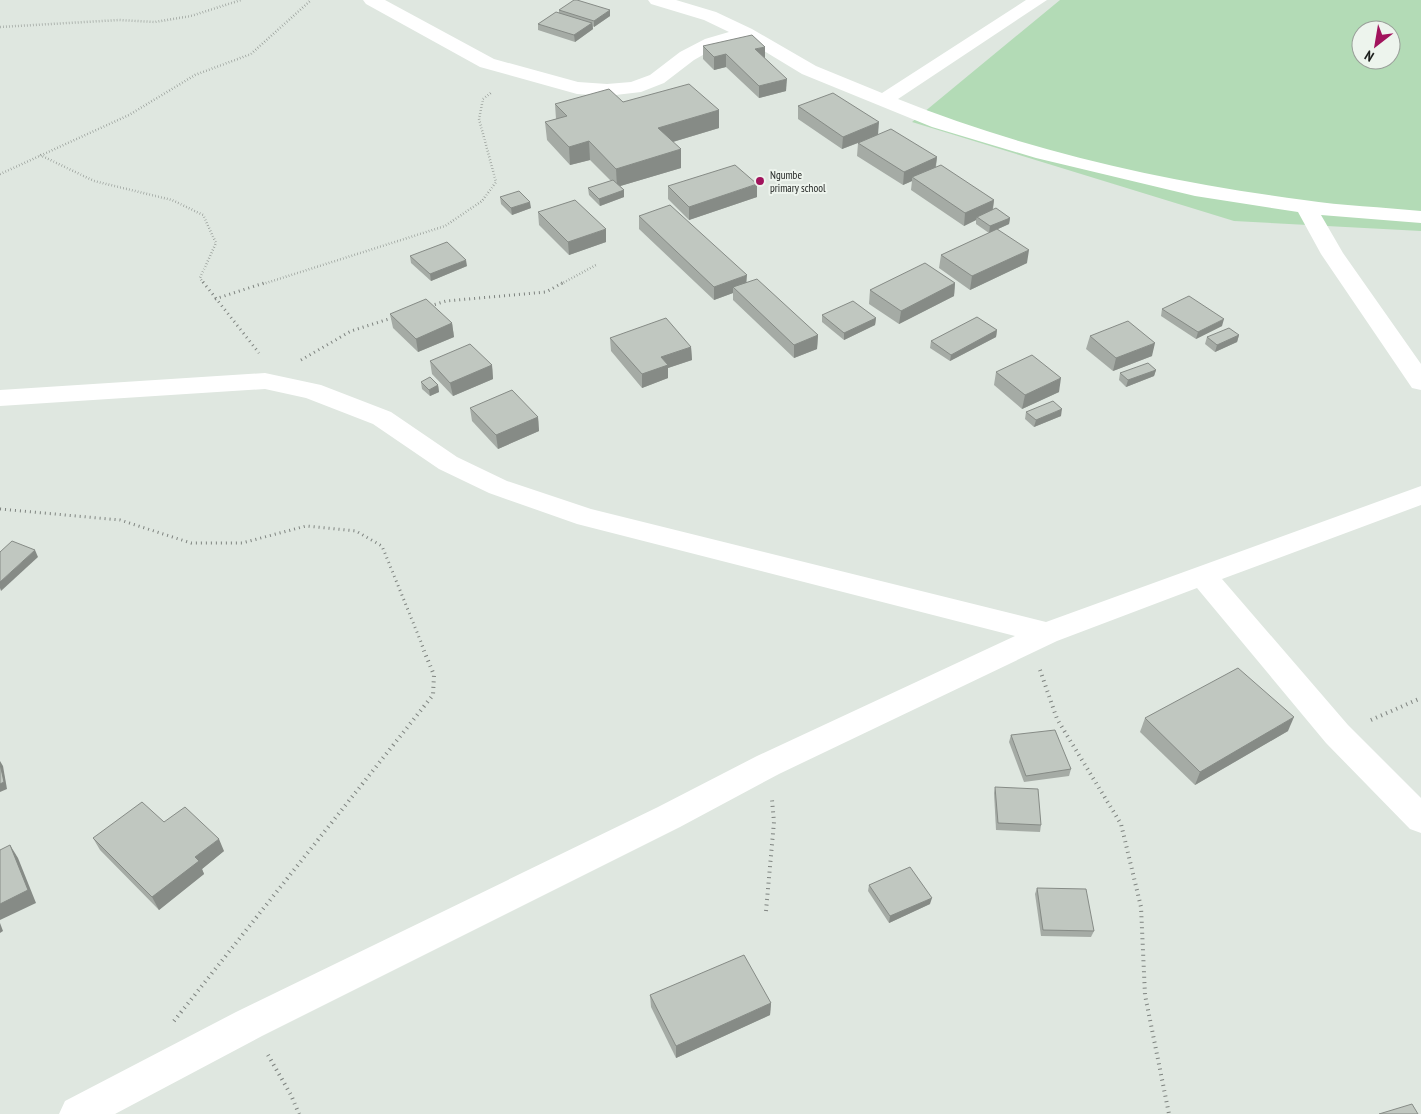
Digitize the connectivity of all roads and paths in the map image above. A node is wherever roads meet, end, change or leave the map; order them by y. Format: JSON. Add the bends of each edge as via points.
{"nodes":[{"id":1,"x":241,"y":0,"type":"edge"},
{"id":2,"x":311,"y":0,"type":"edge"},
{"id":3,"x":372,"y":0,"type":"edge"},
{"id":4,"x":1038,"y":0,"type":"edge"},
{"id":5,"x":663,"y":1,"type":"edge"},
{"id":6,"x":0,"y":27,"type":"edge"},
{"id":7,"x":746,"y":33,"type":"junction"},
{"id":8,"x":487,"y":62,"type":"junction"},
{"id":9,"x":882,"y":100,"type":"junction"},
{"id":10,"x":40,"y":155,"type":"junction"},
{"id":11,"x":0,"y":174,"type":"edge"},
{"id":12,"x":1306,"y":207,"type":"junction"},
{"id":13,"x":1421,"y":216,"type":"edge"},
{"id":14,"x":596,"y":265,"type":"dead end"},
{"id":15,"x":215,"y":299,"type":"junction"},
{"id":16,"x":427,"y":307,"type":"edge"},
{"id":17,"x":398,"y":316,"type":"edge"},
{"id":18,"x":265,"y":381,"type":"junction"},
{"id":19,"x":1421,"y":382,"type":"edge"},
{"id":20,"x":0,"y":398,"type":"edge"},
{"id":21,"x":1421,"y":495,"type":"edge"},
{"id":22,"x":0,"y":510,"type":"edge"},
{"id":23,"x":1202,"y":574,"type":"junction"},
{"id":24,"x":1038,"y":637,"type":"junction"},
{"id":25,"x":1421,"y":698,"type":"edge"},
{"id":26,"x":1337,"y":734,"type":"junction"},
{"id":27,"x":1421,"y":819,"type":"edge"},
{"id":28,"x":774,"y":822,"type":"dead end"},
{"id":29,"x":766,"y":911,"type":"dead end"},
{"id":30,"x":250,"y":1024,"type":"junction"},
{"id":31,"x":169,"y":1026,"type":"dead end"},
{"id":32,"x":78,"y":1114,"type":"edge"},
{"id":33,"x":299,"y":1114,"type":"edge"},
{"id":34,"x":1169,"y":1114,"type":"edge"}],
"edges":[{"from":1,"to":6,"type":"path","via":[[191,16],[155,22],[119,20]]},
{"from":2,"to":10,"type":"path","via":[[251,54],[194,75],[129,115]]},
{"from":3,"to":8,"type":"street"},
{"from":4,"to":9,"type":"street"},
{"from":5,"to":7,"type":"street","via":[[710,16]]},
{"from":7,"to":8,"type":"street","via":[[711,43],[657,79],[634,88],[577,88]]},
{"from":7,"to":9,"type":"street","via":[[809,70]]},
{"from":8,"to":15,"type":"path","via":[[496,77],[496,88],[483,99],[479,119],[496,182],[482,201],[445,226]]},
{"from":9,"to":12,"type":"street","via":[[940,123],[1043,154],[1195,190]]},
{"from":10,"to":11,"type":"path"},
{"from":10,"to":15,"type":"path","via":[[94,181],[172,200],[203,215],[216,243],[200,278]]},
{"from":12,"to":13,"type":"street"},
{"from":12,"to":19,"type":"street","via":[[1337,262]]},
{"from":14,"to":16,"type":"path","via":[[546,292],[446,301]]},
{"from":15,"to":18,"type":"path","via":[[263,358]]},
{"from":17,"to":18,"type":"path","via":[[351,331]]},
{"from":18,"to":20,"type":"street"},
{"from":18,"to":24,"type":"street","via":[[312,391],[382,418],[448,463],[498,487],[586,517]]},
{"from":21,"to":23,"type":"street"},
{"from":22,"to":31,"type":"path","via":[[120,520],[191,543],[242,543],[306,526],[356,531],[382,546],[434,675],[433,695]]},
{"from":23,"to":24,"type":"street"},
{"from":23,"to":26,"type":"street"},
{"from":24,"to":30,"type":"street","via":[[768,765]]},
{"from":24,"to":34,"type":"path","via":[[1057,719],[1121,824],[1141,907],[1145,995]]},
{"from":25,"to":26,"type":"path"},
{"from":26,"to":27,"type":"street"},
{"from":28,"to":29,"type":"path"},
{"from":30,"to":32,"type":"street"},
{"from":30,"to":33,"type":"path","via":[[292,1095]]}]}
